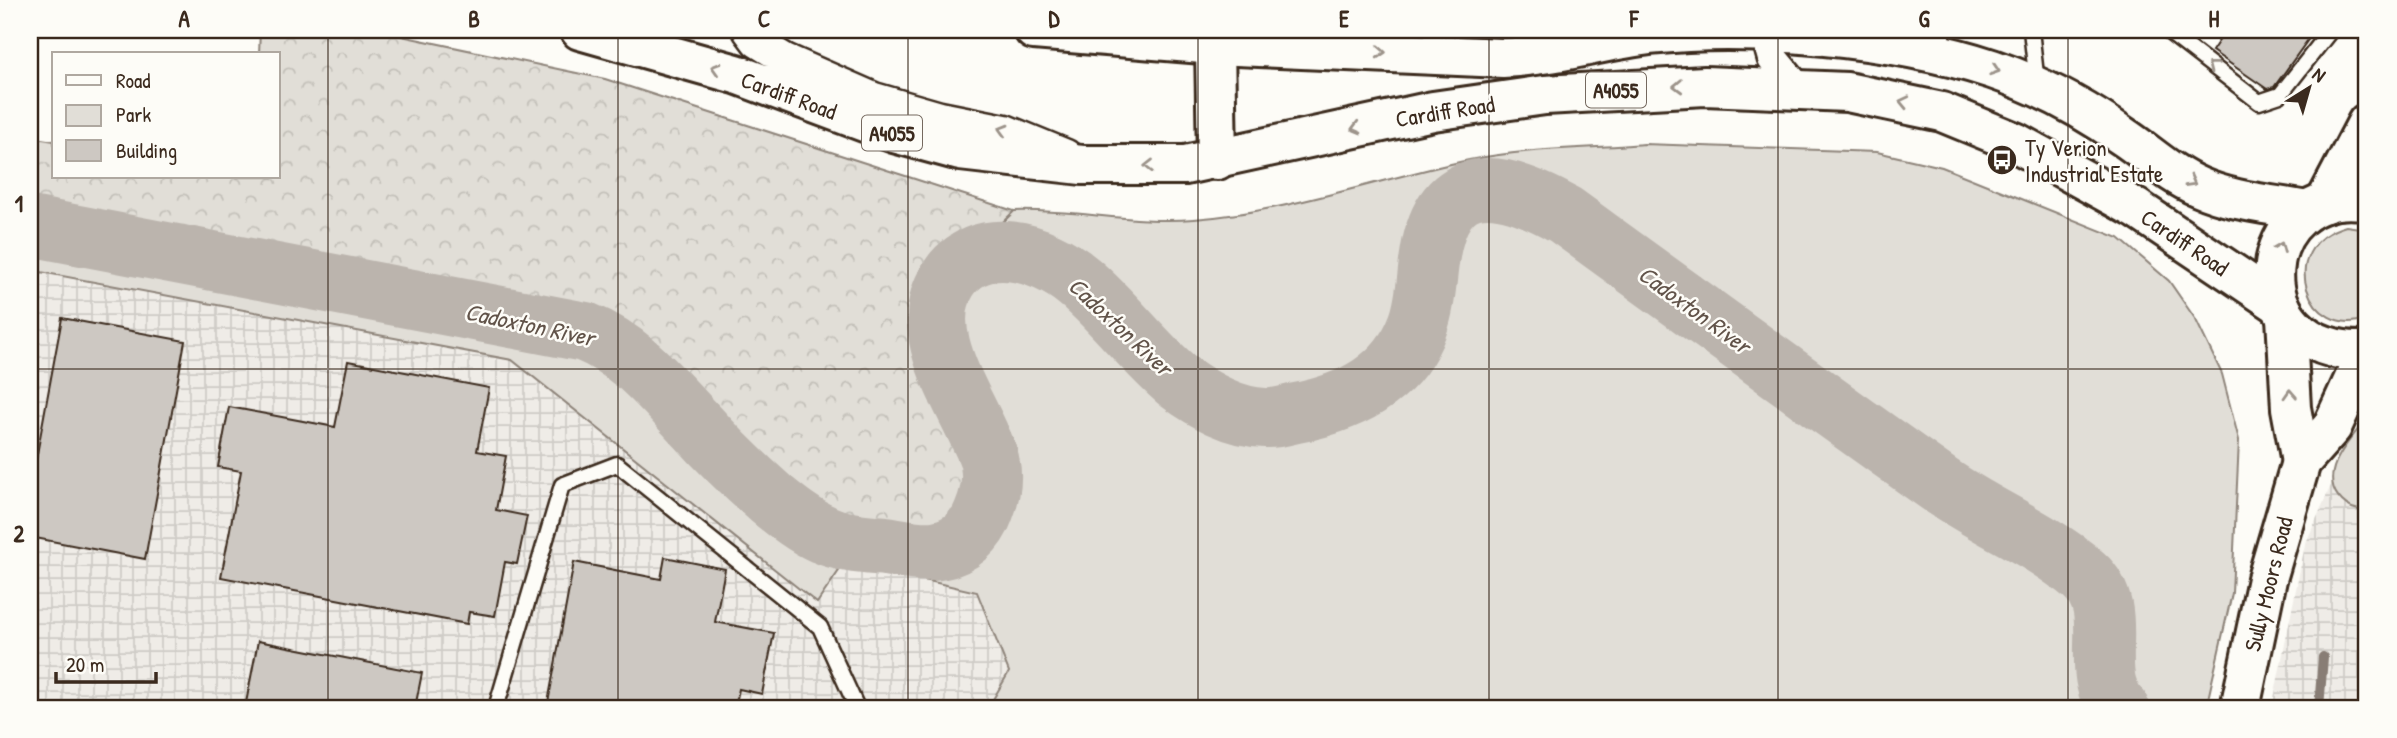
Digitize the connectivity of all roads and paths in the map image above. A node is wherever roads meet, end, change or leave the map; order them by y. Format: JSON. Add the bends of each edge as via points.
{"nodes":[{"id":1,"x":580,"y":30,"type":"edge"},
{"id":2,"x":748,"y":30,"type":"edge"},
{"id":3,"x":1034,"y":30,"type":"edge"},
{"id":4,"x":2031,"y":30,"type":"edge"},
{"id":5,"x":2166,"y":30,"type":"edge"},
{"id":6,"x":2331,"y":30,"type":"edge"},
{"id":7,"x":1765,"y":31,"type":"edge"},
{"id":8,"x":1652,"y":33,"type":"edge"},
{"id":9,"x":1941,"y":43,"type":"edge"},
{"id":10,"x":1215,"y":45,"type":"junction"},
{"id":11,"x":2037,"y":86,"type":"junction"},
{"id":12,"x":1798,"y":89,"type":"junction"},
{"id":13,"x":2367,"y":123,"type":"edge"},
{"id":14,"x":1217,"y":160,"type":"junction"},
{"id":15,"x":1088,"y":165,"type":"junction"},
{"id":16,"x":2367,"y":201,"type":"edge"},
{"id":17,"x":2316,"y":207,"type":"junction"},
{"id":18,"x":2283,"y":311,"type":"junction"},
{"id":19,"x":2367,"y":351,"type":"edge"},
{"id":20,"x":2301,"y":461,"type":"junction"},
{"id":21,"x":496,"y":708,"type":"edge"},
{"id":22,"x":857,"y":708,"type":"edge"},
{"id":23,"x":2240,"y":708,"type":"edge"}],
"edges":[{"from":15,"to":1,"type":"main road","name":"Cardiff Road","number":"A4055","one_way":true,"via":[[960,151],[894,134],[736,75]]},
{"from":15,"to":2,"type":"street","one_way":true,"via":[[1005,130],[874,98],[785,59],[757,42]]},
{"from":3,"to":10,"type":"main road","name":"Cardiff Road","number":"A4055"},
{"from":4,"to":11,"type":"lane"},
{"from":6,"to":5,"type":"lane","one_way":true,"via":[[2280,95],[2259,102]]},
{"from":7,"to":8,"type":"main road","name":"Cardiff Road","number":"A4055"},
{"from":7,"to":9,"type":"main road","name":"Cardiff Road","number":"A4055","via":[[1897,47]]},
{"from":7,"to":12,"type":"street","via":[[1773,59]]},
{"from":10,"to":8,"type":"main road","name":"Cardiff Road","number":"A4055","one_way":true,"via":[[1503,58],[1536,57]]},
{"from":9,"to":11,"type":"main road","name":"Cardiff Road","number":"A4055","one_way":true},
{"from":10,"to":14,"type":"main road"},
{"from":11,"to":17,"type":"main road","name":"Cardiff Road","number":"A4055","one_way":true,"via":[[2086,112],[2196,186],[2226,197]]},
{"from":12,"to":14,"type":"main road","name":"Cardiff Road","number":"A4055","one_way":true,"via":[[1705,86],[1545,95],[1422,113]]},
{"from":18,"to":12,"type":"main road","name":"Cardiff Road","number":"A4055","one_way":true,"via":[[2137,209],[2015,142],[1930,108],[1847,92]]},
{"from":13,"to":17,"type":"main road","name":"Sully Moors Road"},
{"from":14,"to":15,"type":"main road","name":"Cardiff Road","number":"A4055","one_way":true,"via":[[1151,167]]},
{"from":16,"to":17,"type":"main road","name":"Cardiff Road","via":[[2339,199]]},
{"from":18,"to":17,"type":"main road","name":"Sully Moors Road","one_way":true,"via":[[2274,288],[2276,255],[2294,223]]},
{"from":18,"to":19,"type":"main road","name":"Cardiff Road","via":[[2309,340],[2344,351]]},
{"from":20,"to":18,"type":"main road","name":"Sully Moors Road","one_way":true,"via":[[2291,408]]},
{"from":19,"to":20,"type":"main road","name":"Sully Moors Road","via":[[2332,427]]},
{"from":20,"to":23,"type":"main road","name":"Sully Moors Road","via":[[2267,579]]},
{"from":21,"to":22,"type":"lane","via":[[562,485],[617,464],[820,627]]}]}
